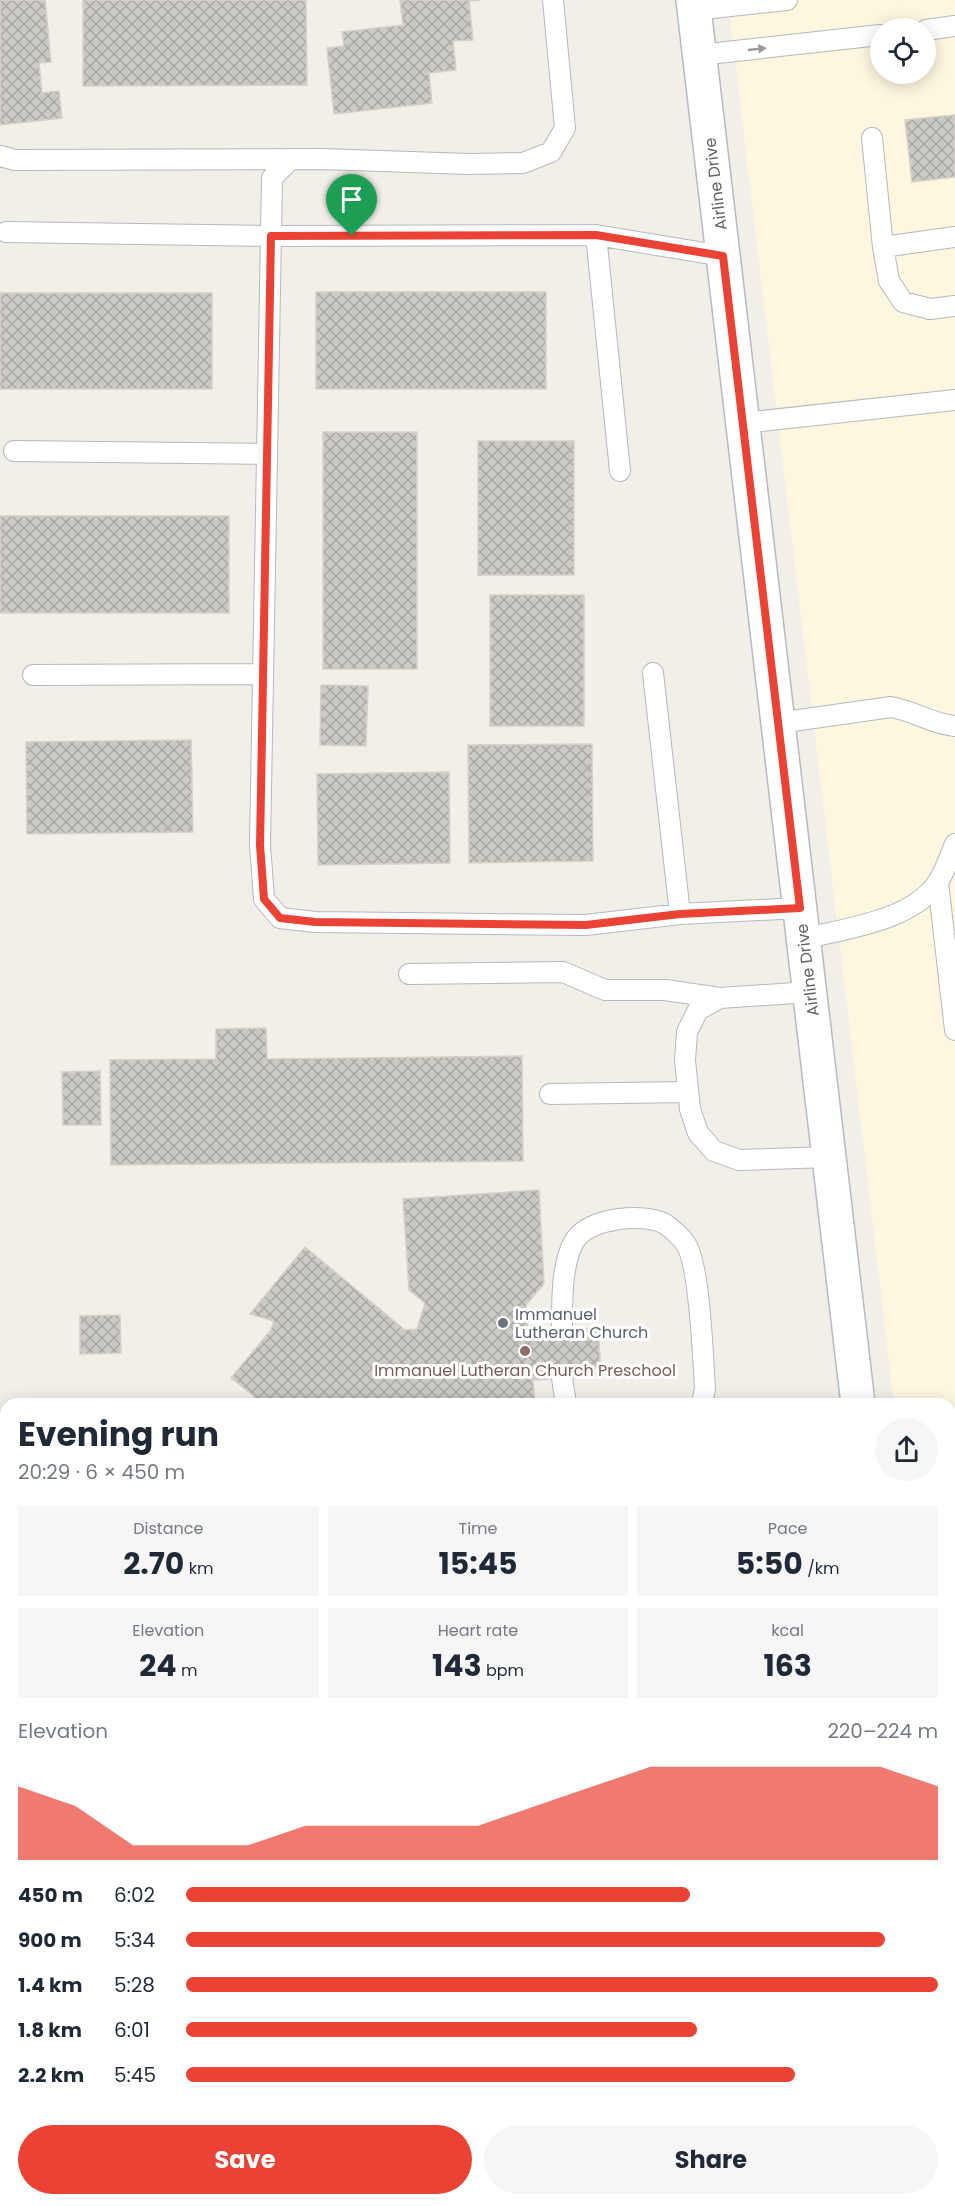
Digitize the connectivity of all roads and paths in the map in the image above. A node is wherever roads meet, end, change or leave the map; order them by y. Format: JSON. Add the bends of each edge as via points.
{"nodes":[{"id":1,"x":552,"y":0,"type":"edge"},
{"id":2,"x":787,"y":0,"type":"edge"},
{"id":3,"x":693,"y":5,"type":"edge"},
{"id":4,"x":955,"y":26,"type":"edge"},
{"id":5,"x":936,"y":29,"type":"edge"},
{"id":6,"x":870,"y":36,"type":"edge"},
{"id":7,"x":699,"y":55,"type":"junction"},
{"id":8,"x":872,"y":138,"type":"dead end"},
{"id":9,"x":0,"y":156,"type":"edge"},
{"id":10,"x":290,"y":160,"type":"junction"},
{"id":11,"x":6,"y":232,"type":"dead end"},
{"id":12,"x":596,"y":235,"type":"junction"},
{"id":13,"x":271,"y":236,"type":"junction"},
{"id":14,"x":955,"y":237,"type":"edge"},
{"id":15,"x":883,"y":247,"type":"junction"},
{"id":16,"x":723,"y":256,"type":"junction"},
{"id":17,"x":955,"y":306,"type":"edge"},
{"id":18,"x":955,"y":400,"type":"edge"},
{"id":19,"x":743,"y":423,"type":"junction"},
{"id":20,"x":15,"y":451,"type":"dead end"},
{"id":21,"x":267,"y":454,"type":"junction"},
{"id":22,"x":620,"y":471,"type":"dead end"},
{"id":23,"x":653,"y":673,"type":"dead end"},
{"id":24,"x":262,"y":674,"type":"junction"},
{"id":25,"x":33,"y":675,"type":"dead end"},
{"id":26,"x":778,"y":723,"type":"junction"},
{"id":27,"x":955,"y":726,"type":"edge"},
{"id":28,"x":953,"y":852,"type":"edge"},
{"id":29,"x":938,"y":882,"type":"junction"},
{"id":30,"x":680,"y":914,"type":"junction"},
{"id":31,"x":949,"y":916,"type":"edge"},
{"id":32,"x":802,"y":924,"type":"junction"},
{"id":33,"x":951,"y":955,"type":"edge"},
{"id":34,"x":409,"y":974,"type":"dead end"},
{"id":35,"x":953,"y":989,"type":"edge"},
{"id":36,"x":810,"y":992,"type":"junction"},
{"id":37,"x":720,"y":998,"type":"junction"},
{"id":38,"x":955,"y":1030,"type":"edge"},
{"id":39,"x":688,"y":1092,"type":"junction"},
{"id":40,"x":550,"y":1094,"type":"dead end"},
{"id":41,"x":829,"y":1156,"type":"junction"},
{"id":42,"x":562,"y":1330,"type":"dead end"},
{"id":43,"x":562,"y":1378,"type":"dead end"},
{"id":44,"x":565,"y":1398,"type":"edge"},
{"id":45,"x":703,"y":1398,"type":"edge"},
{"id":46,"x":857,"y":1398,"type":"edge"}],
"edges":[{"from":1,"to":10,"type":"lane","via":[[565,128],[551,152],[523,163]]},
{"from":2,"to":3,"type":"lane"},
{"from":3,"to":7,"type":"main road","name":"Airline Drive"},
{"from":4,"to":5,"type":"lane"},
{"from":7,"to":6,"type":"lane","one_way":true},
{"from":7,"to":16,"type":"main road","name":"Airline Drive"},
{"from":8,"to":15,"type":"lane"},
{"from":9,"to":10,"type":"lane","via":[[15,160]]},
{"from":10,"to":13,"type":"lane","via":[[272,178]]},
{"from":11,"to":13,"type":"lane"},
{"from":12,"to":13,"type":"lane"},
{"from":12,"to":16,"type":"lane"},
{"from":12,"to":22,"type":"lane"},
{"from":13,"to":21,"type":"lane"},
{"from":14,"to":15,"type":"lane"},
{"from":15,"to":17,"type":"lane","via":[[889,281],[903,302],[930,309]]},
{"from":16,"to":19,"type":"main road","name":"Airline Drive"},
{"from":18,"to":19,"type":"lane"},
{"from":19,"to":26,"type":"main road","name":"Airline Drive"},
{"from":20,"to":21,"type":"lane"},
{"from":21,"to":24,"type":"lane"},
{"from":23,"to":30,"type":"lane"},
{"from":24,"to":25,"type":"lane"},
{"from":24,"to":30,"type":"lane","via":[[260,845],[264,899],[280,918],[315,922],[586,925]]},
{"from":26,"to":27,"type":"lane","via":[[891,707],[908,710],[938,725]]},
{"from":26,"to":32,"type":"main road","name":"Airline Drive"},
{"from":28,"to":29,"type":"lane"},
{"from":29,"to":31,"type":"lane"},
{"from":29,"to":32,"type":"lane","via":[[898,914]]},
{"from":30,"to":32,"type":"lane"},
{"from":31,"to":33,"type":"lane"},
{"from":32,"to":36,"type":"main road","name":"Airline Drive"},
{"from":33,"to":35,"type":"lane"},
{"from":34,"to":37,"type":"lane","via":[[563,972],[605,990],[665,990]]},
{"from":35,"to":38,"type":"lane"},
{"from":36,"to":37,"type":"lane"},
{"from":36,"to":41,"type":"main road","name":"Airline Drive"},
{"from":37,"to":39,"type":"lane","via":[[698,1010],[687,1032]]},
{"from":39,"to":40,"type":"lane"},
{"from":39,"to":41,"type":"lane","via":[[698,1133],[714,1151],[739,1160]]},
{"from":41,"to":46,"type":"main road","name":"Airline Drive"},
{"from":42,"to":45,"type":"lane","via":[[565,1268],[576,1239],[598,1223],[631,1217],[664,1224],[687,1245],[697,1283]]},
{"from":43,"to":44,"type":"lane"}]}
